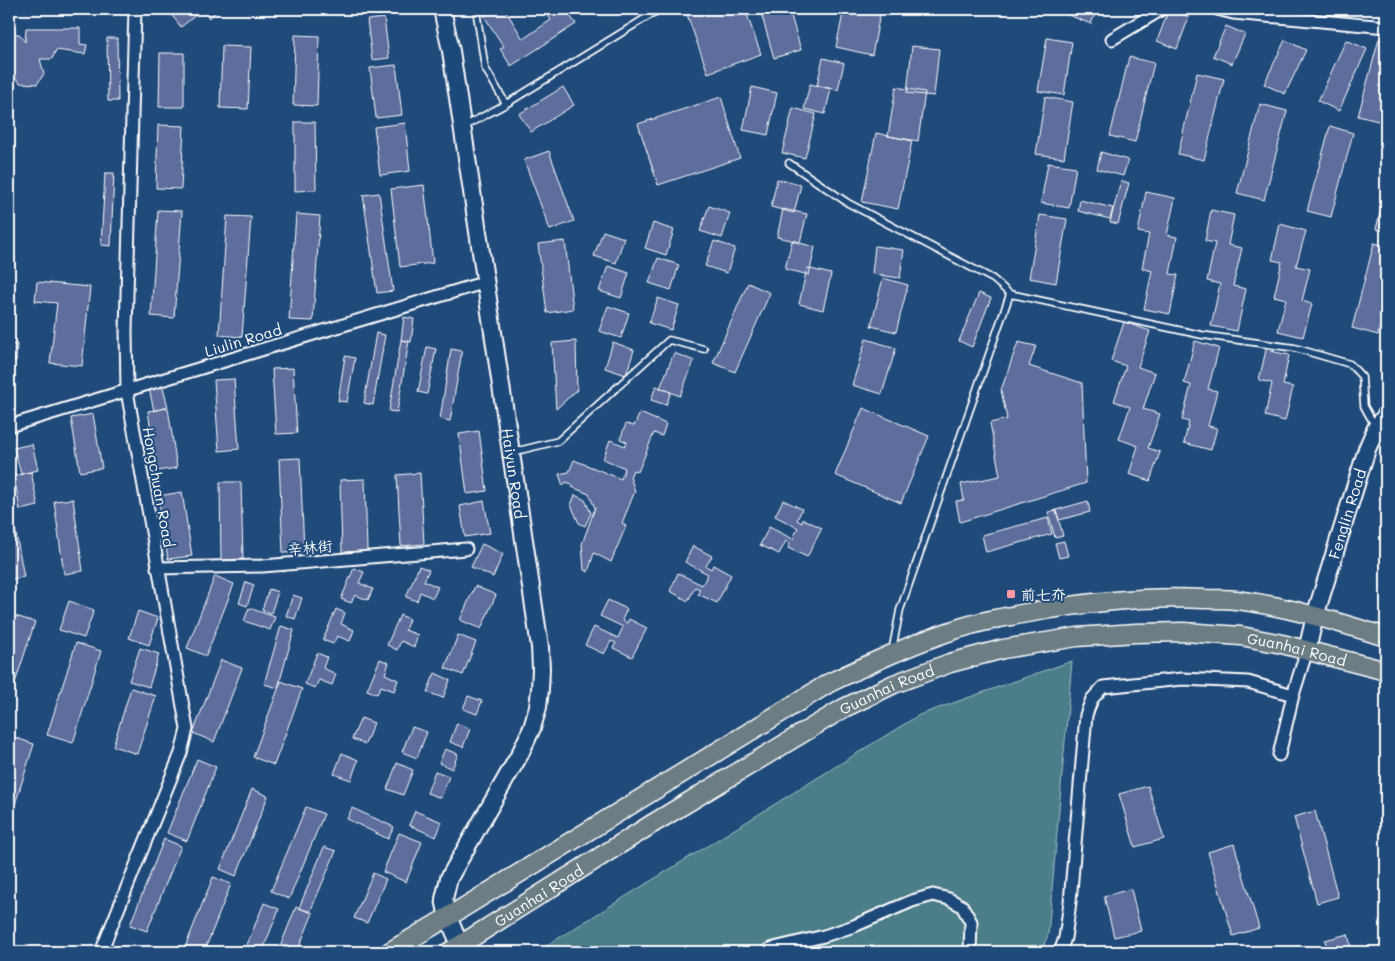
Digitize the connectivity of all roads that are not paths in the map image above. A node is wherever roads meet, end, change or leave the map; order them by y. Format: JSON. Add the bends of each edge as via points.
{"nodes":[{"id":1,"x":135,"y":9,"type":"edge"},
{"id":2,"x":442,"y":9,"type":"edge"},
{"id":3,"x":476,"y":9,"type":"edge"},
{"id":4,"x":660,"y":9,"type":"edge"},
{"id":5,"x":1162,"y":9,"type":"edge"},
{"id":6,"x":1217,"y":9,"type":"edge"},
{"id":7,"x":1386,"y":27,"type":"edge"},
{"id":8,"x":1112,"y":39,"type":"dead end"},
{"id":9,"x":506,"y":104,"type":"junction"},
{"id":10,"x":463,"y":128,"type":"junction"},
{"id":11,"x":789,"y":163,"type":"dead end"},
{"id":12,"x":486,"y":282,"type":"junction"},
{"id":13,"x":1010,"y":294,"type":"junction"},
{"id":14,"x":704,"y":349,"type":"dead end"},
{"id":15,"x":127,"y":391,"type":"junction"},
{"id":16,"x":1381,"y":422,"type":"edge"},
{"id":17,"x":9,"y":426,"type":"edge"},
{"id":18,"x":511,"y":453,"type":"junction"},
{"id":19,"x":466,"y":548,"type":"dead end"},
{"id":20,"x":158,"y":568,"type":"junction"},
{"id":21,"x":1315,"y":616,"type":"junction"},
{"id":22,"x":1386,"y":637,"type":"edge"},
{"id":23,"x":1307,"y":650,"type":"junction"},
{"id":24,"x":892,"y":653,"type":"junction"},
{"id":25,"x":1386,"y":671,"type":"edge"},
{"id":26,"x":1293,"y":695,"type":"junction"},
{"id":27,"x":1279,"y":755,"type":"dead end"},
{"id":28,"x":448,"y":917,"type":"junction"},
{"id":29,"x":455,"y":949,"type":"edge"},
{"id":30,"x":101,"y":952,"type":"edge"},
{"id":31,"x":389,"y":952,"type":"edge"},
{"id":32,"x":766,"y":952,"type":"edge"},
{"id":33,"x":907,"y":952,"type":"edge"},
{"id":34,"x":922,"y":952,"type":"edge"},
{"id":35,"x":970,"y":952,"type":"edge"},
{"id":36,"x":1060,"y":952,"type":"edge"}],
"edges":[{"from":1,"to":15,"type":"street","name":"Hongchuan Road"},
{"from":2,"to":10,"type":"street","name":"Haiyun Road"},
{"from":3,"to":9,"type":"lane","via":[[485,68]]},
{"from":4,"to":9,"type":"lane"},
{"from":5,"to":8,"type":"street"},
{"from":6,"to":7,"type":"street"},
{"from":9,"to":10,"type":"lane"},
{"from":10,"to":12,"type":"street","name":"Haiyun Road"},
{"from":11,"to":13,"type":"lane","via":[[848,203],[993,279]]},
{"from":12,"to":15,"type":"street","name":"Liulin Road"},
{"from":12,"to":18,"type":"street","name":"Haiyun Road"},
{"from":13,"to":16,"type":"lane","via":[[1202,335],[1295,348],[1350,364],[1362,377],[1364,406]]},
{"from":13,"to":24,"type":"lane","via":[[900,610]]},
{"from":14,"to":18,"type":"lane","via":[[669,340],[558,441]]},
{"from":15,"to":17,"type":"street","name":"Liulin Road"},
{"from":15,"to":20,"type":"street","name":"Hongchuan Road"},
{"from":16,"to":21,"type":"street","name":"Fenglin Road","via":[[1367,449]]},
{"from":18,"to":28,"type":"street","name":"Haiyun Road","via":[[540,647],[538,707],[520,754],[448,878],[444,899]]},
{"from":19,"to":20,"type":"street","name":"辛林街","via":[[263,566]]},
{"from":20,"to":30,"type":"street","name":"Hongchuan Road","via":[[187,729],[181,753]]},
{"from":21,"to":22,"type":"main road","name":"Guanhai Road"},
{"from":21,"to":23,"type":"street","name":"Fenglin Road"},
{"from":21,"to":24,"type":"main road","name":"Guanhai Road","via":[[1235,600],[1126,599],[990,619]]},
{"from":23,"to":25,"type":"main road","name":"Guanhai Road"},
{"from":23,"to":26,"type":"street"},
{"from":23,"to":29,"type":"main road","name":"Guanhai Road","via":[[1241,636],[1136,633],[1031,644],[950,663],[894,684],[844,708],[652,824]]},
{"from":24,"to":28,"type":"main road","name":"Guanhai Road","via":[[829,683]]},
{"from":26,"to":27,"type":"street"},
{"from":26,"to":36,"type":"street","via":[[1248,682],[1182,680],[1103,687],[1092,699],[1086,715],[1070,902]]},
{"from":28,"to":29,"type":"street","name":"Haiyun Road"},
{"from":28,"to":31,"type":"main road","name":"Guanhai Road"},
{"from":32,"to":35,"type":"street","via":[[854,926],[933,895],[962,906],[971,922]]},
{"from":33,"to":34,"type":"lane"}]}
